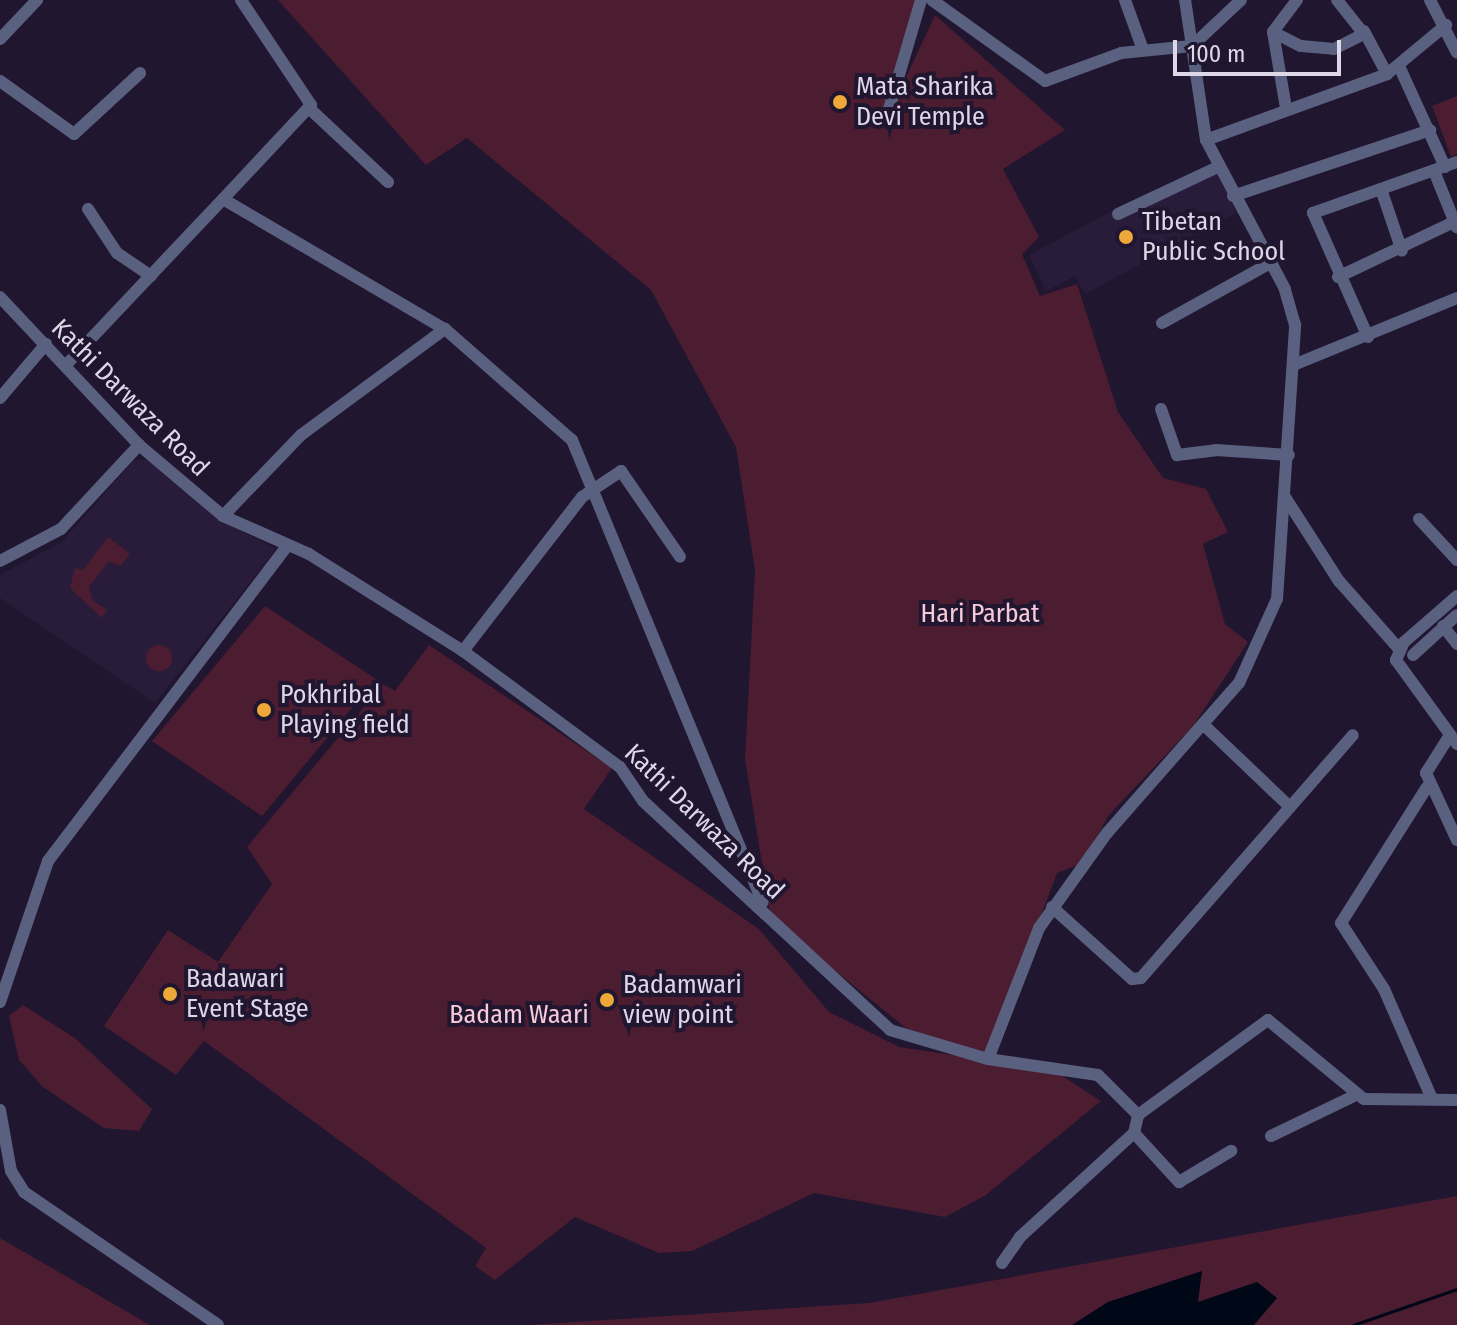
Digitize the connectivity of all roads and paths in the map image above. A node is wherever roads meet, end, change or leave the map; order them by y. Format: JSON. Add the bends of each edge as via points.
{"nodes":[{"id":1,"x":37,"y":0,"type":"edge"},
{"id":2,"x":241,"y":0,"type":"edge"},
{"id":3,"x":921,"y":0,"type":"edge"},
{"id":4,"x":932,"y":0,"type":"edge"},
{"id":5,"x":1125,"y":0,"type":"edge"},
{"id":6,"x":1185,"y":0,"type":"edge"},
{"id":7,"x":1241,"y":0,"type":"edge"},
{"id":8,"x":1297,"y":0,"type":"edge"},
{"id":9,"x":1337,"y":0,"type":"edge"},
{"id":10,"x":1430,"y":0,"type":"edge"},
{"id":11,"x":1446,"y":25,"type":"junction"},
{"id":12,"x":1363,"y":30,"type":"junction"},
{"id":13,"x":1273,"y":32,"type":"junction"},
{"id":14,"x":0,"y":39,"type":"edge"},
{"id":15,"x":1192,"y":46,"type":"junction"},
{"id":16,"x":1143,"y":50,"type":"junction"},
{"id":17,"x":1457,"y":52,"type":"edge"},
{"id":18,"x":1399,"y":66,"type":"junction"},
{"id":19,"x":140,"y":73,"type":"dead end"},
{"id":20,"x":1387,"y":74,"type":"junction"},
{"id":21,"x":0,"y":81,"type":"edge"},
{"id":22,"x":1286,"y":108,"type":"junction"},
{"id":23,"x":310,"y":109,"type":"junction"},
{"id":24,"x":886,"y":119,"type":"dead end"},
{"id":25,"x":1430,"y":130,"type":"junction"},
{"id":26,"x":1206,"y":140,"type":"junction"},
{"id":27,"x":1218,"y":167,"type":"junction"},
{"id":28,"x":1445,"y":167,"type":"edge"},
{"id":29,"x":388,"y":182,"type":"dead end"},
{"id":30,"x":1381,"y":189,"type":"junction"},
{"id":31,"x":1233,"y":196,"type":"junction"},
{"id":32,"x":223,"y":199,"type":"junction"},
{"id":33,"x":88,"y":209,"type":"dead end"},
{"id":34,"x":1118,"y":214,"type":"dead end"},
{"id":35,"x":1456,"y":225,"type":"edge"},
{"id":36,"x":1402,"y":251,"type":"junction"},
{"id":37,"x":1272,"y":262,"type":"junction"},
{"id":38,"x":151,"y":276,"type":"junction"},
{"id":39,"x":1338,"y":277,"type":"junction"},
{"id":40,"x":0,"y":297,"type":"edge"},
{"id":41,"x":1457,"y":298,"type":"edge"},
{"id":42,"x":1162,"y":323,"type":"dead end"},
{"id":43,"x":445,"y":329,"type":"junction"},
{"id":44,"x":1368,"y":337,"type":"junction"},
{"id":45,"x":46,"y":344,"type":"junction"},
{"id":46,"x":1296,"y":364,"type":"junction"},
{"id":47,"x":66,"y":365,"type":"junction"},
{"id":48,"x":0,"y":398,"type":"edge"},
{"id":49,"x":1161,"y":409,"type":"dead end"},
{"id":50,"x":139,"y":445,"type":"junction"},
{"id":51,"x":1289,"y":455,"type":"junction"},
{"id":52,"x":592,"y":490,"type":"junction"},
{"id":53,"x":1285,"y":497,"type":"junction"},
{"id":54,"x":223,"y":516,"type":"junction"},
{"id":55,"x":1419,"y":519,"type":"dead end"},
{"id":56,"x":287,"y":546,"type":"junction"},
{"id":57,"x":680,"y":557,"type":"dead end"},
{"id":58,"x":1457,"y":560,"type":"edge"},
{"id":59,"x":0,"y":561,"type":"edge"},
{"id":60,"x":1457,"y":596,"type":"edge"},
{"id":61,"x":1457,"y":615,"type":"edge"},
{"id":62,"x":1443,"y":626,"type":"junction"},
{"id":63,"x":1457,"y":644,"type":"edge"},
{"id":64,"x":1400,"y":650,"type":"junction"},
{"id":65,"x":463,"y":651,"type":"junction"},
{"id":66,"x":1413,"y":655,"type":"dead end"},
{"id":67,"x":1206,"y":727,"type":"junction"},
{"id":68,"x":1353,"y":735,"type":"dead end"},
{"id":69,"x":1453,"y":740,"type":"edge"},
{"id":70,"x":1427,"y":787,"type":"junction"},
{"id":71,"x":1290,"y":807,"type":"junction"},
{"id":72,"x":1457,"y":840,"type":"edge"},
{"id":73,"x":762,"y":902,"type":"dead end"},
{"id":74,"x":1052,"y":907,"type":"junction"},
{"id":75,"x":0,"y":1002,"type":"edge"},
{"id":76,"x":988,"y":1059,"type":"junction"},
{"id":77,"x":1356,"y":1095,"type":"junction"},
{"id":78,"x":1432,"y":1099,"type":"junction"},
{"id":79,"x":1457,"y":1100,"type":"edge"},
{"id":80,"x":0,"y":1110,"type":"edge"},
{"id":81,"x":1138,"y":1115,"type":"junction"},
{"id":82,"x":1134,"y":1133,"type":"junction"},
{"id":83,"x":1271,"y":1136,"type":"dead end"},
{"id":84,"x":1231,"y":1151,"type":"dead end"},
{"id":85,"x":1002,"y":1263,"type":"dead end"},
{"id":86,"x":218,"y":1325,"type":"edge"}],
"edges":[{"from":1,"to":14,"type":"street"},
{"from":2,"to":23,"type":"street"},
{"from":3,"to":24,"type":"street"},
{"from":4,"to":16,"type":"street","via":[[1039,81]]},
{"from":5,"to":16,"type":"street"},
{"from":6,"to":15,"type":"street"},
{"from":7,"to":15,"type":"street"},
{"from":8,"to":13,"type":"street"},
{"from":9,"to":12,"type":"street"},
{"from":10,"to":11,"type":"street"},
{"from":11,"to":17,"type":"street"},
{"from":11,"to":18,"type":"street"},
{"from":12,"to":13,"type":"street","via":[[1364,39],[1334,49],[1301,46]]},
{"from":12,"to":20,"type":"street"},
{"from":13,"to":22,"type":"street"},
{"from":15,"to":16,"type":"street"},
{"from":15,"to":26,"type":"street"},
{"from":18,"to":20,"type":"street"},
{"from":18,"to":25,"type":"street"},
{"from":19,"to":21,"type":"street","via":[[74,134]]},
{"from":20,"to":22,"type":"street"},
{"from":22,"to":26,"type":"street"},
{"from":23,"to":29,"type":"street"},
{"from":23,"to":32,"type":"street"},
{"from":25,"to":28,"type":"street"},
{"from":25,"to":31,"type":"street"},
{"from":26,"to":27,"type":"street"},
{"from":27,"to":31,"type":"street"},
{"from":27,"to":34,"type":"street"},
{"from":28,"to":30,"type":"street"},
{"from":28,"to":35,"type":"street"},
{"from":30,"to":36,"type":"street"},
{"from":30,"to":39,"type":"street","via":[[1313,213]]},
{"from":31,"to":37,"type":"street"},
{"from":32,"to":38,"type":"street"},
{"from":32,"to":43,"type":"street","via":[[286,230],[372,290]]},
{"from":33,"to":38,"type":"street","via":[[117,253]]},
{"from":35,"to":36,"type":"street"},
{"from":36,"to":39,"type":"street"},
{"from":37,"to":42,"type":"street"},
{"from":37,"to":46,"type":"street","via":[[1295,325]]},
{"from":38,"to":47,"type":"street"},
{"from":39,"to":44,"type":"street"},
{"from":40,"to":45,"type":"street","name":"Kathi Darwaza Road"},
{"from":41,"to":44,"type":"street"},
{"from":43,"to":52,"type":"street","via":[[572,440]]},
{"from":43,"to":54,"type":"street","via":[[301,435]]},
{"from":44,"to":46,"type":"street"},
{"from":45,"to":47,"type":"street","name":"Kathi Darwaza Road"},
{"from":45,"to":48,"type":"street"},
{"from":46,"to":51,"type":"street"},
{"from":47,"to":50,"type":"street","name":"Kathi Darwaza Road"},
{"from":49,"to":51,"type":"street","via":[[1177,455],[1228,450]]},
{"from":50,"to":54,"type":"street","name":"Kathi Darwaza Road"},
{"from":50,"to":59,"type":"street","via":[[61,529]]},
{"from":51,"to":53,"type":"street"},
{"from":52,"to":57,"type":"street","via":[[625,471]]},
{"from":52,"to":65,"type":"street"},
{"from":52,"to":73,"type":"street"},
{"from":53,"to":64,"type":"street","via":[[1339,581]]},
{"from":53,"to":67,"type":"street","via":[[1266,634]]},
{"from":54,"to":56,"type":"street","name":"Kathi Darwaza Road"},
{"from":55,"to":58,"type":"street"},
{"from":56,"to":65,"type":"street","name":"Kathi Darwaza Road"},
{"from":56,"to":75,"type":"street","via":[[48,861]]},
{"from":60,"to":64,"type":"street"},
{"from":61,"to":62,"type":"street"},
{"from":62,"to":63,"type":"street"},
{"from":62,"to":66,"type":"street"},
{"from":64,"to":69,"type":"street","via":[[1399,670]]},
{"from":65,"to":76,"type":"street","name":"Kathi Darwaza Road","via":[[620,767],[643,801],[890,1030]]},
{"from":67,"to":71,"type":"street"},
{"from":67,"to":74,"type":"street","via":[[1107,833]]},
{"from":68,"to":71,"type":"street"},
{"from":69,"to":70,"type":"street","via":[[1430,759]]},
{"from":70,"to":72,"type":"street"},
{"from":70,"to":78,"type":"street","via":[[1341,923],[1384,989]]},
{"from":71,"to":74,"type":"street","via":[[1141,978],[1132,979]]},
{"from":74,"to":76,"type":"street","via":[[1026,953]]},
{"from":76,"to":81,"type":"street","name":"Kathi Darwaza Road","via":[[1098,1075]]},
{"from":77,"to":78,"type":"street"},
{"from":77,"to":81,"type":"street","via":[[1268,1020]]},
{"from":77,"to":83,"type":"street"},
{"from":78,"to":79,"type":"street"},
{"from":80,"to":86,"type":"street","via":[[11,1171],[24,1192]]},
{"from":81,"to":82,"type":"street"},
{"from":82,"to":84,"type":"street","via":[[1179,1182]]},
{"from":82,"to":85,"type":"street","via":[[1020,1237]]}]}
